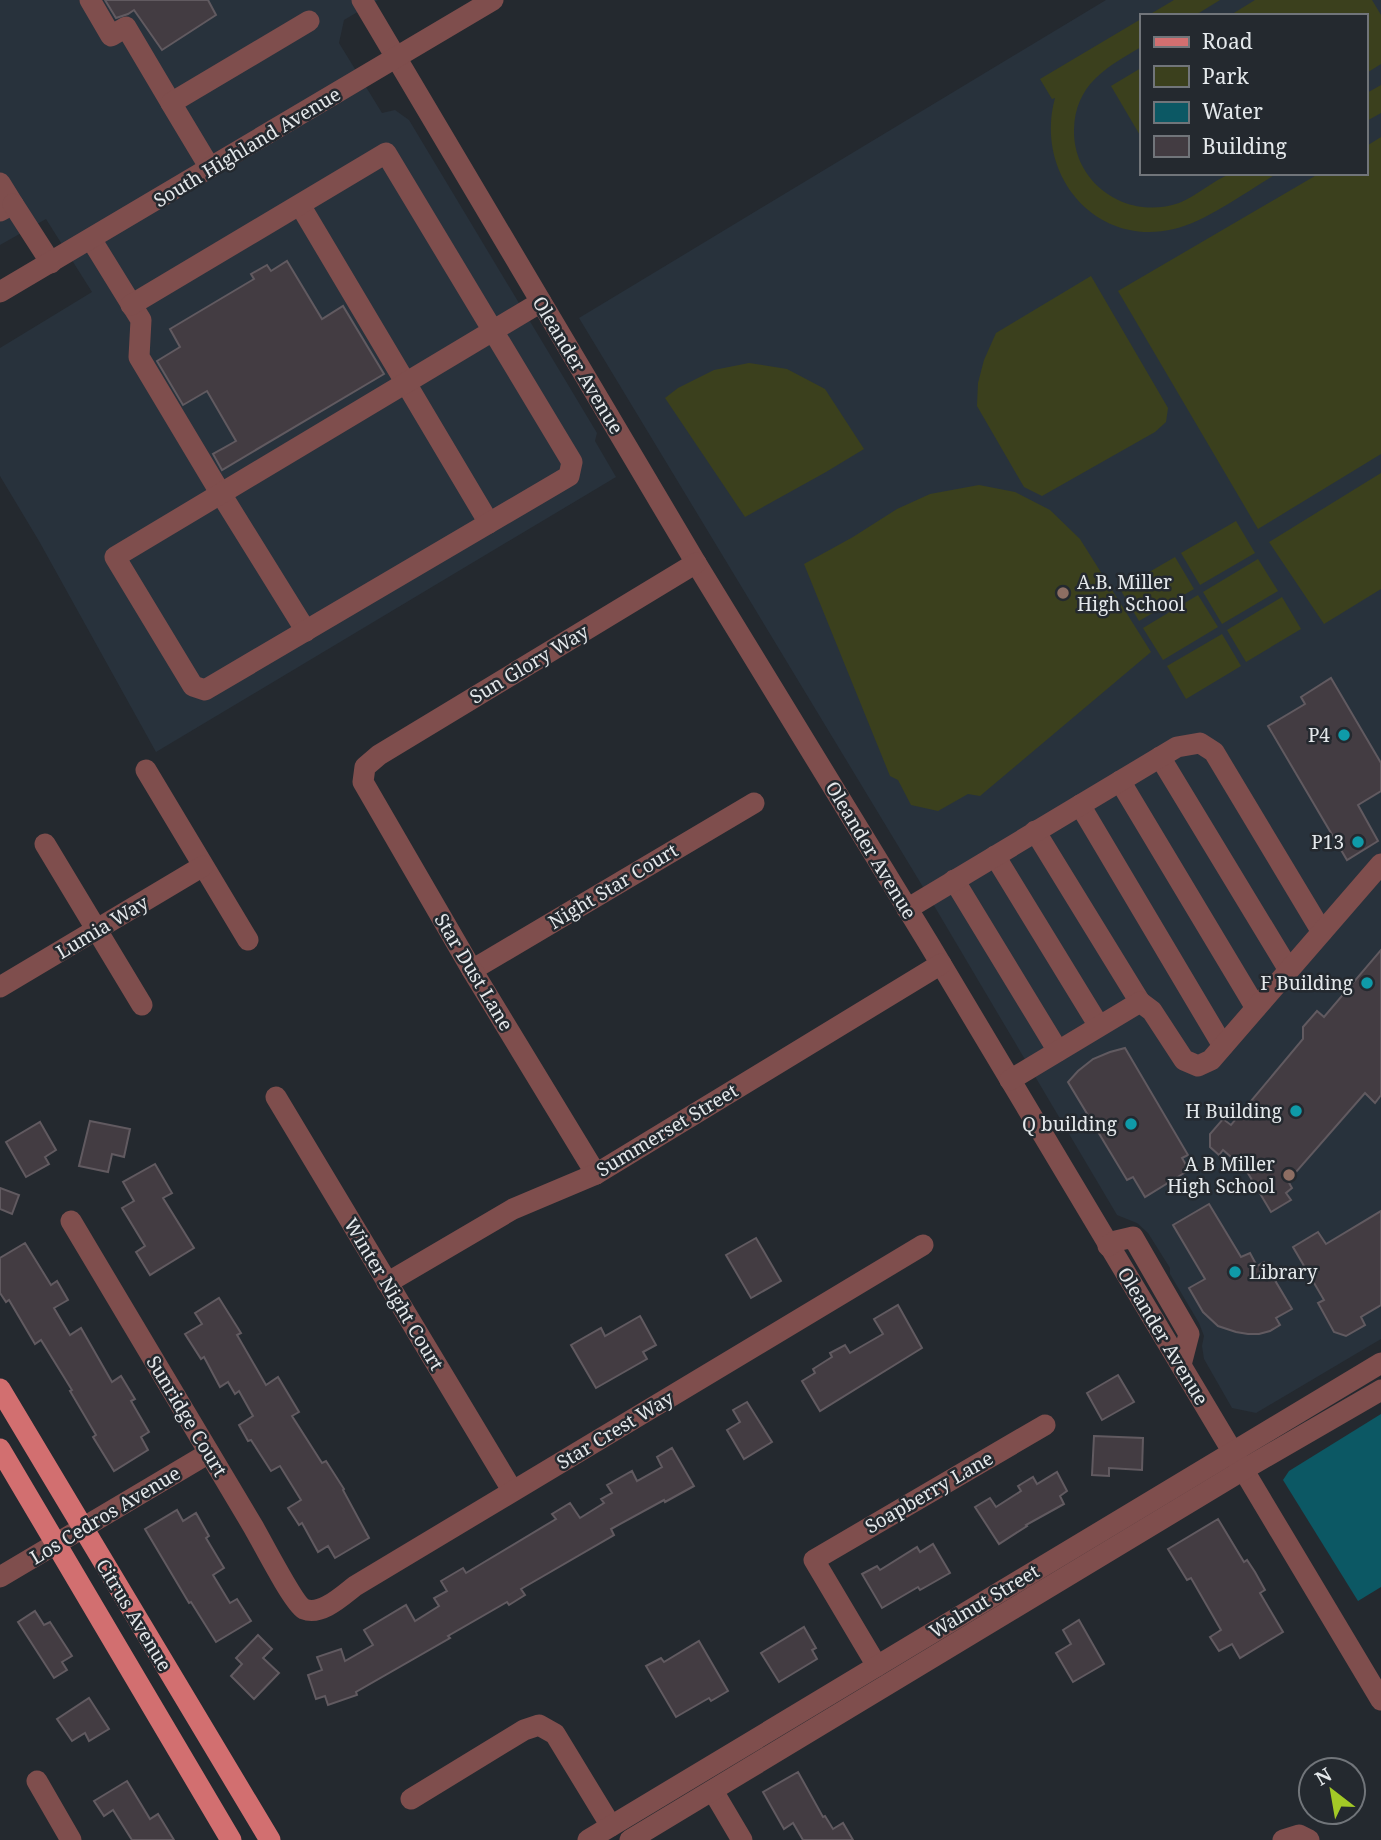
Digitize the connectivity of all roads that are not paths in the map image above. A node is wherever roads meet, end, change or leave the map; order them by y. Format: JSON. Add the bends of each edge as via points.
{"nodes":[{"id":1,"x":90,"y":0,"type":"edge"},
{"id":2,"x":362,"y":0,"type":"edge"},
{"id":3,"x":493,"y":0,"type":"edge"},
{"id":4,"x":309,"y":21,"type":"dead end"},
{"id":5,"x":396,"y":58,"type":"junction"},
{"id":6,"x":171,"y":103,"type":"junction"},
{"id":7,"x":210,"y":168,"type":"junction"},
{"id":8,"x":0,"y":183,"type":"edge"},
{"id":9,"x":300,"y":205,"type":"junction"},
{"id":10,"x":7,"y":208,"type":"edge"},
{"id":11,"x":91,"y":239,"type":"junction"},
{"id":12,"x":51,"y":263,"type":"junction"},
{"id":13,"x":0,"y":292,"type":"edge"},
{"id":14,"x":541,"y":302,"type":"junction"},
{"id":15,"x":131,"y":305,"type":"junction"},
{"id":16,"x":493,"y":330,"type":"junction"},
{"id":17,"x":405,"y":383,"type":"junction"},
{"id":18,"x":221,"y":494,"type":"junction"},
{"id":19,"x":489,"y":523,"type":"junction"},
{"id":20,"x":696,"y":563,"type":"junction"},
{"id":21,"x":306,"y":631,"type":"junction"},
{"id":22,"x":1160,"y":757,"type":"junction"},
{"id":23,"x":365,"y":767,"type":"joint"},
{"id":24,"x":146,"y":770,"type":"dead end"},
{"id":25,"x":1120,"y":781,"type":"junction"},
{"id":26,"x":754,"y":803,"type":"dead end"},
{"id":27,"x":1080,"y":805,"type":"junction"},
{"id":28,"x":1035,"y":831,"type":"junction"},
{"id":29,"x":45,"y":844,"type":"dead end"},
{"id":30,"x":995,"y":856,"type":"junction"},
{"id":31,"x":1381,"y":864,"type":"edge"},
{"id":32,"x":203,"y":866,"type":"junction"},
{"id":33,"x":954,"y":880,"type":"junction"},
{"id":34,"x":907,"y":909,"type":"junction"},
{"id":35,"x":96,"y":930,"type":"junction"},
{"id":36,"x":1322,"y":932,"type":"junction"},
{"id":37,"x":248,"y":940,"type":"dead end"},
{"id":38,"x":941,"y":964,"type":"junction"},
{"id":39,"x":472,"y":970,"type":"junction"},
{"id":40,"x":1289,"y":970,"type":"junction"},
{"id":41,"x":0,"y":987,"type":"edge"},
{"id":42,"x":1140,"y":1002,"type":"junction"},
{"id":43,"x":142,"y":1005,"type":"dead end"},
{"id":44,"x":1256,"y":1008,"type":"junction"},
{"id":45,"x":1099,"y":1026,"type":"junction"},
{"id":46,"x":1223,"y":1046,"type":"junction"},
{"id":47,"x":1058,"y":1051,"type":"junction"},
{"id":48,"x":1010,"y":1080,"type":"junction"},
{"id":49,"x":276,"y":1097,"type":"dead end"},
{"id":50,"x":596,"y":1174,"type":"junction"},
{"id":51,"x":71,"y":1221,"type":"dead end"},
{"id":52,"x":923,"y":1245,"type":"dead end"},
{"id":53,"x":387,"y":1283,"type":"junction"},
{"id":54,"x":1381,"y":1363,"type":"edge"},
{"id":55,"x":0,"y":1389,"type":"edge"},
{"id":56,"x":1381,"y":1390,"type":"edge"},
{"id":57,"x":1045,"y":1424,"type":"dead end"},
{"id":58,"x":0,"y":1449,"type":"edge"},
{"id":59,"x":209,"y":1453,"type":"junction"},
{"id":60,"x":1238,"y":1461,"type":"junction"},
{"id":61,"x":512,"y":1490,"type":"junction"},
{"id":62,"x":82,"y":1528,"type":"junction"},
{"id":63,"x":57,"y":1543,"type":"junction"},
{"id":64,"x":0,"y":1577,"type":"edge"},
{"id":65,"x":305,"y":1610,"type":"joint"},
{"id":66,"x":877,"y":1666,"type":"junction"},
{"id":67,"x":1381,"y":1700,"type":"edge"},
{"id":68,"x":37,"y":1781,"type":"dead end"},
{"id":69,"x":713,"y":1791,"type":"junction"},
{"id":70,"x":411,"y":1799,"type":"dead end"},
{"id":71,"x":611,"y":1826,"type":"junction"},
{"id":72,"x":71,"y":1840,"type":"edge"},
{"id":73,"x":231,"y":1840,"type":"edge"},
{"id":74,"x":270,"y":1840,"type":"edge"},
{"id":75,"x":588,"y":1840,"type":"edge"},
{"id":76,"x":630,"y":1840,"type":"edge"},
{"id":77,"x":742,"y":1840,"type":"edge"}],
"edges":[{"from":1,"to":6,"type":"street","via":[[111,36],[126,27]]},
{"from":2,"to":5,"type":"street","name":"Oleander Avenue"},
{"from":3,"to":5,"type":"street","name":"South Highland Avenue"},
{"from":4,"to":6,"type":"street"},
{"from":5,"to":7,"type":"street","name":"South Highland Avenue"},
{"from":5,"to":14,"type":"street","name":"Oleander Avenue"},
{"from":6,"to":7,"type":"street"},
{"from":7,"to":11,"type":"street","name":"South Highland Avenue"},
{"from":8,"to":10,"type":"street"},
{"from":9,"to":15,"type":"street"},
{"from":9,"to":16,"type":"street","via":[[386,153]]},
{"from":9,"to":17,"type":"street"},
{"from":10,"to":12,"type":"street"},
{"from":11,"to":12,"type":"street","name":"South Highland Avenue"},
{"from":11,"to":15,"type":"street"},
{"from":12,"to":13,"type":"street","name":"South Highland Avenue"},
{"from":14,"to":16,"type":"street"},
{"from":14,"to":20,"type":"street","name":"Oleander Avenue"},
{"from":15,"to":18,"type":"street","via":[[141,320],[139,356]]},
{"from":16,"to":17,"type":"street"},
{"from":16,"to":19,"type":"street","via":[[572,462],[569,476]]},
{"from":17,"to":18,"type":"street"},
{"from":17,"to":19,"type":"street"},
{"from":18,"to":21,"type":"street"},
{"from":18,"to":21,"type":"street","via":[[115,557],[187,676],[194,686],[205,690]]},
{"from":19,"to":21,"type":"street"},
{"from":20,"to":23,"type":"street","name":"Sun Glory Way"},
{"from":20,"to":34,"type":"street","name":"Oleander Avenue"},
{"from":22,"to":25,"type":"street"},
{"from":22,"to":36,"type":"street","via":[[1177,747],[1200,743],[1214,752]]},
{"from":22,"to":40,"type":"street"},
{"from":23,"to":39,"type":"street","name":"Star Dust Lane","via":[[363,782]]},
{"from":24,"to":32,"type":"street"},
{"from":25,"to":27,"type":"street"},
{"from":25,"to":44,"type":"street"},
{"from":26,"to":39,"type":"street","name":"Night Star Court"},
{"from":27,"to":28,"type":"street"},
{"from":27,"to":46,"type":"street"},
{"from":28,"to":30,"type":"street"},
{"from":28,"to":42,"type":"street"},
{"from":29,"to":35,"type":"street"},
{"from":30,"to":33,"type":"street"},
{"from":30,"to":45,"type":"street"},
{"from":31,"to":36,"type":"street"},
{"from":32,"to":35,"type":"street","name":"Lumia Way"},
{"from":32,"to":37,"type":"street"},
{"from":33,"to":34,"type":"street"},
{"from":33,"to":47,"type":"street"},
{"from":34,"to":38,"type":"street","name":"Oleander Avenue"},
{"from":35,"to":41,"type":"street","name":"Lumia Way"},
{"from":35,"to":43,"type":"street"},
{"from":36,"to":40,"type":"street"},
{"from":38,"to":48,"type":"street","name":"Oleander Avenue"},
{"from":38,"to":50,"type":"street","name":"Summerset Street"},
{"from":39,"to":50,"type":"street","name":"Star Dust Lane"},
{"from":40,"to":44,"type":"street"},
{"from":42,"to":45,"type":"street"},
{"from":42,"to":46,"type":"street","via":[[1152,1011],[1184,1060],[1198,1066]]},
{"from":44,"to":46,"type":"street"},
{"from":45,"to":47,"type":"street"},
{"from":47,"to":48,"type":"street"},
{"from":48,"to":60,"type":"street","name":"Oleander Avenue"},
{"from":49,"to":53,"type":"street","name":"Winter Night Court"},
{"from":50,"to":53,"type":"street","name":"Summerset Street","via":[[513,1209]]},
{"from":51,"to":59,"type":"street","name":"Sunridge Court"},
{"from":52,"to":61,"type":"street","name":"Star Crest Way"},
{"from":53,"to":61,"type":"street","name":"Winter Night Court"},
{"from":54,"to":60,"type":"street","name":"Walnut Street"},
{"from":55,"to":62,"type":"main road","name":"Citrus Avenue"},
{"from":56,"to":60,"type":"street","name":"Walnut Street"},
{"from":57,"to":66,"type":"street","name":"Soapberry Lane","via":[[814,1560]]},
{"from":58,"to":63,"type":"main road","name":"Citrus Avenue"},
{"from":59,"to":62,"type":"street","name":"Los Cedros Avenue"},
{"from":59,"to":65,"type":"street","name":"Sunridge Court","via":[[293,1599]]},
{"from":60,"to":66,"type":"street","name":"Walnut Street"},
{"from":60,"to":67,"type":"street","name":"Oleander Avenue"},
{"from":60,"to":69,"type":"street","name":"Walnut Street"},
{"from":61,"to":65,"type":"street","name":"Star Crest Way","via":[[335,1602]]},
{"from":62,"to":63,"type":"street","name":"Los Cedros Avenue"},
{"from":62,"to":74,"type":"main road","name":"Citrus Avenue"},
{"from":63,"to":64,"type":"street","name":"Los Cedros Avenue"},
{"from":63,"to":73,"type":"main road","name":"Citrus Avenue"},
{"from":66,"to":71,"type":"street","name":"Walnut Street"},
{"from":68,"to":72,"type":"street"},
{"from":69,"to":76,"type":"street","name":"Walnut Street"},
{"from":69,"to":77,"type":"street"},
{"from":70,"to":71,"type":"street","via":[[539,1725],[555,1734]]},
{"from":71,"to":75,"type":"street","name":"Walnut Street"}]}
